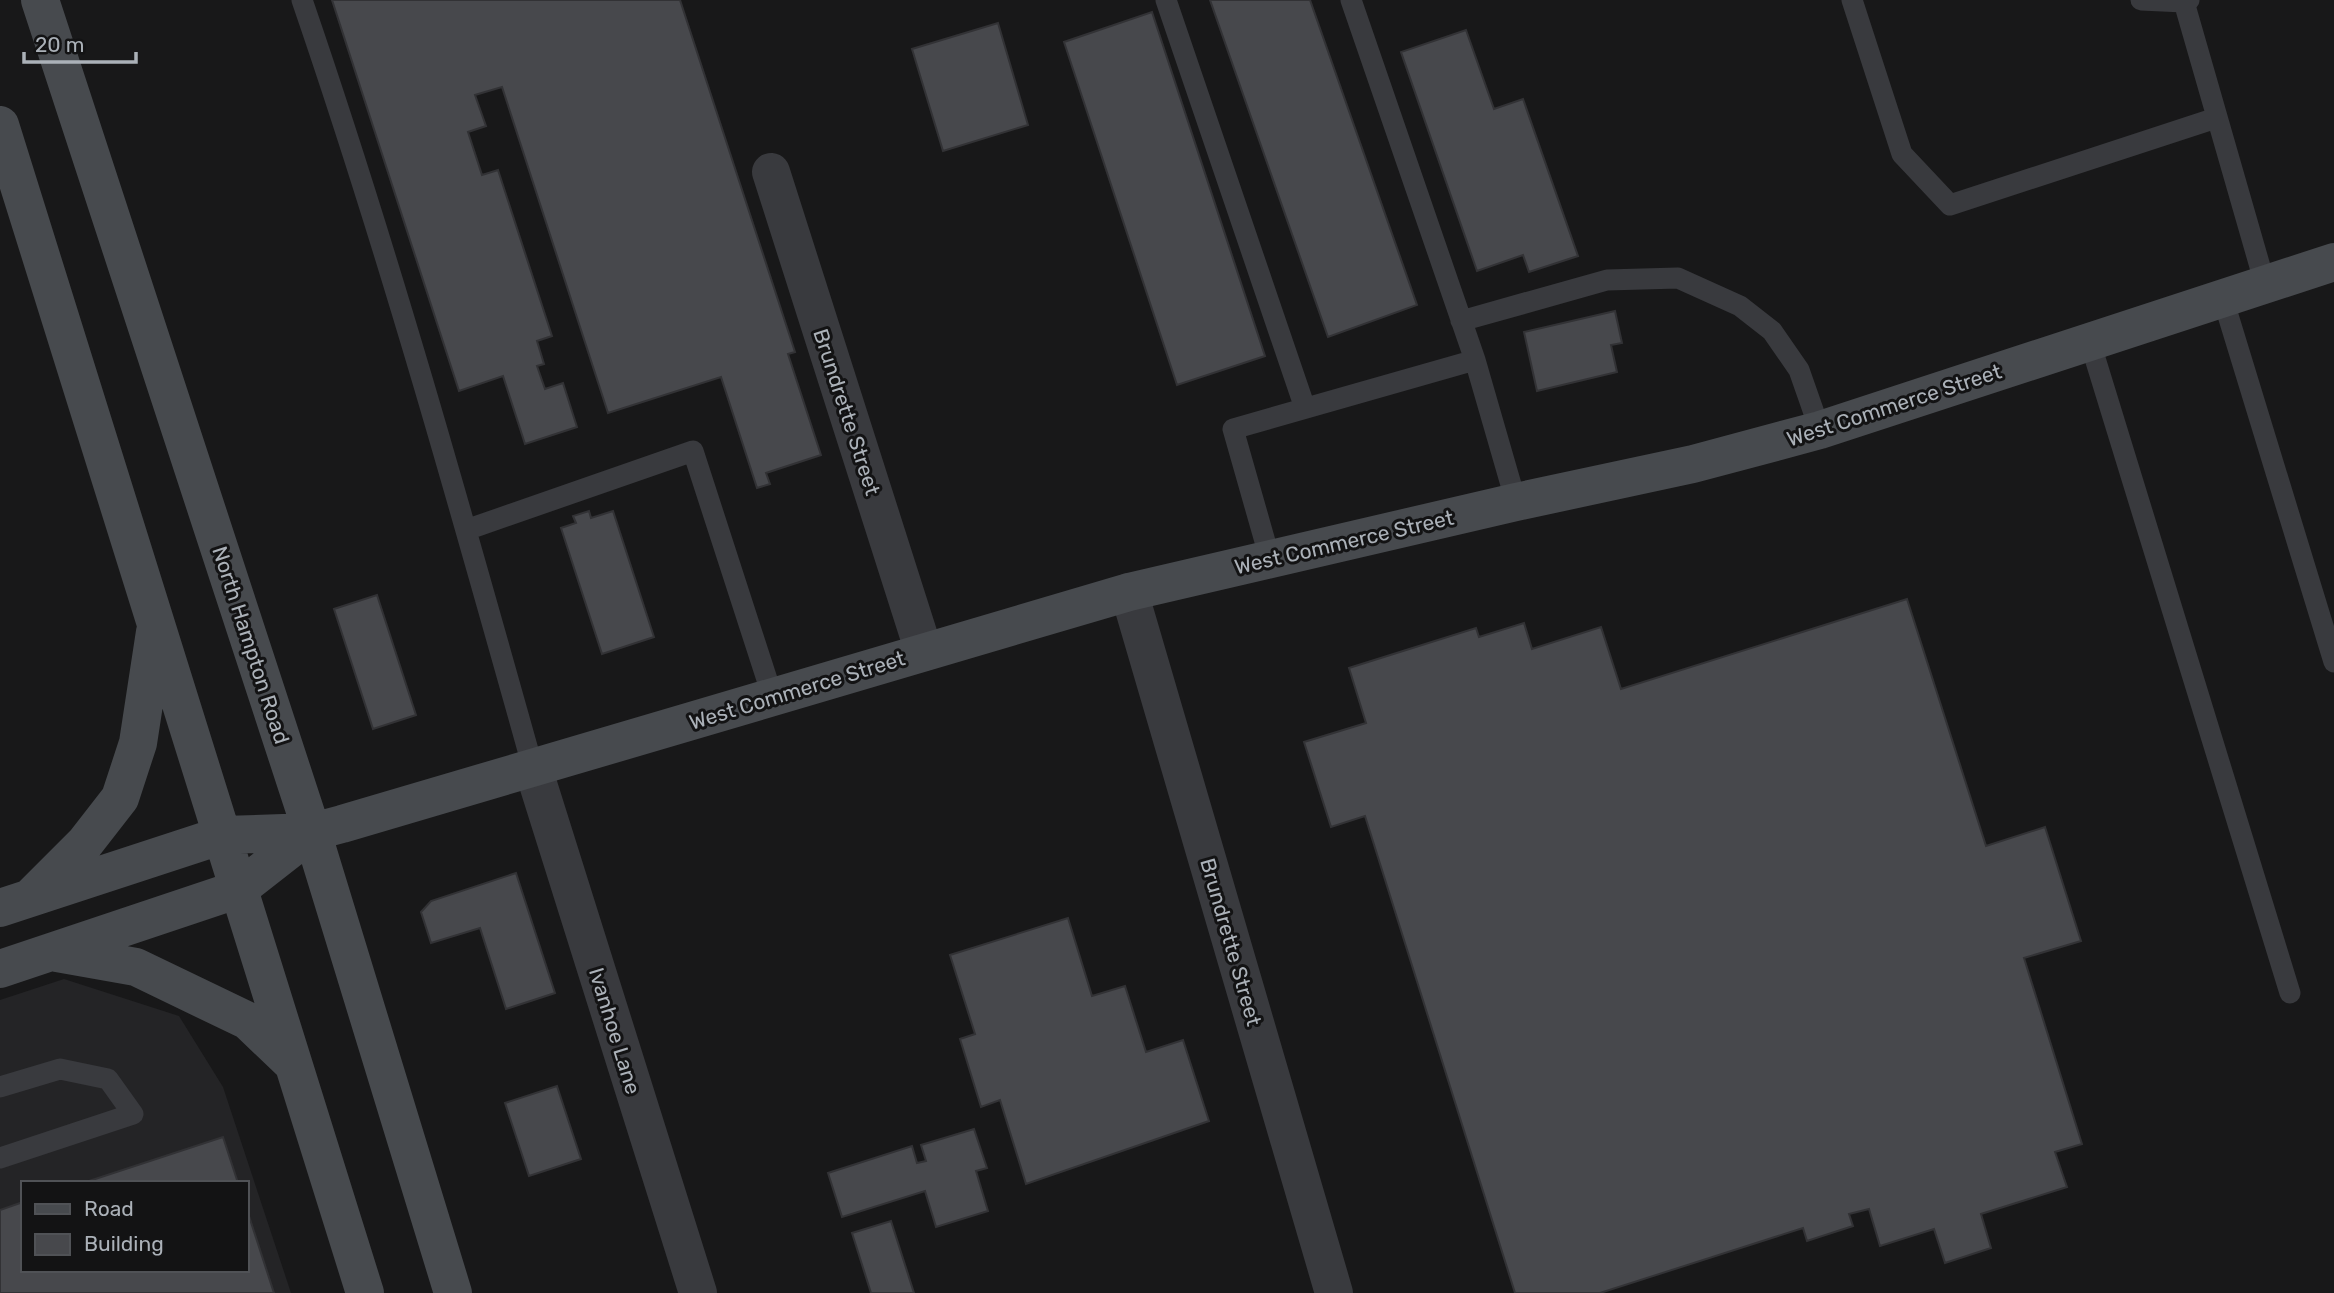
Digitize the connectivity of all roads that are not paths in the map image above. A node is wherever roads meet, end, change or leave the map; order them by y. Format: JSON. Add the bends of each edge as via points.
{"nodes":[{"id":1,"x":40,"y":0,"type":"edge"},
{"id":2,"x":302,"y":0,"type":"edge"},
{"id":3,"x":1166,"y":0,"type":"edge"},
{"id":4,"x":1351,"y":0,"type":"edge"},
{"id":5,"x":1852,"y":0,"type":"edge"},
{"id":6,"x":2141,"y":0,"type":"edge"},
{"id":7,"x":2186,"y":1,"type":"edge"},
{"id":8,"x":2216,"y":118,"type":"junction"},
{"id":9,"x":0,"y":125,"type":"edge"},
{"id":10,"x":771,"y":172,"type":"dead end"},
{"id":11,"x":2334,"y":262,"type":"edge"},
{"id":12,"x":2265,"y":284,"type":"junction"},
{"id":13,"x":2223,"y":299,"type":"junction"},
{"id":14,"x":1461,"y":321,"type":"junction"},
{"id":15,"x":2090,"y":342,"type":"junction"},
{"id":16,"x":1475,"y":359,"type":"junction"},
{"id":17,"x":1305,"y":408,"type":"junction"},
{"id":18,"x":1820,"y":430,"type":"junction"},
{"id":19,"x":1516,"y":502,"type":"junction"},
{"id":20,"x":466,"y":530,"type":"junction"},
{"id":21,"x":1270,"y":559,"type":"junction"},
{"id":22,"x":1129,"y":592,"type":"junction"},
{"id":23,"x":156,"y":623,"type":"junction"},
{"id":24,"x":924,"y":652,"type":"junction"},
{"id":25,"x":2334,"y":662,"type":"edge"},
{"id":26,"x":774,"y":698,"type":"junction"},
{"id":27,"x":533,"y":768,"type":"junction"},
{"id":28,"x":312,"y":832,"type":"junction"},
{"id":29,"x":223,"y":835,"type":"junction"},
{"id":30,"x":239,"y":889,"type":"junction"},
{"id":31,"x":14,"y":904,"type":"edge"},
{"id":32,"x":51,"y":952,"type":"junction"},
{"id":33,"x":0,"y":970,"type":"edge"},
{"id":34,"x":2290,"y":993,"type":"dead end"},
{"id":35,"x":294,"y":1065,"type":"junction"},
{"id":36,"x":0,"y":1087,"type":"edge"},
{"id":37,"x":0,"y":1157,"type":"edge"},
{"id":38,"x":365,"y":1293,"type":"edge"},
{"id":39,"x":453,"y":1293,"type":"edge"},
{"id":40,"x":698,"y":1293,"type":"edge"},
{"id":41,"x":1334,"y":1293,"type":"edge"}],
"edges":[{"from":1,"to":28,"type":"main road","name":"North Hampton Road"},
{"from":2,"to":20,"type":"lane","via":[[348,134]]},
{"from":3,"to":17,"type":"lane"},
{"from":4,"to":14,"type":"lane"},
{"from":5,"to":8,"type":"lane","via":[[1902,154],[1950,205]]},
{"from":6,"to":7,"type":"lane"},
{"from":7,"to":8,"type":"lane"},
{"from":8,"to":12,"type":"lane"},
{"from":9,"to":23,"type":"main road"},
{"from":10,"to":24,"type":"street","name":"Brundrette Street"},
{"from":11,"to":12,"type":"main road","name":"West Commerce Street"},
{"from":12,"to":13,"type":"main road","name":"West Commerce Street"},
{"from":13,"to":15,"type":"main road","name":"West Commerce Street"},
{"from":13,"to":25,"type":"lane"},
{"from":14,"to":16,"type":"lane"},
{"from":14,"to":18,"type":"lane","via":[[1607,280],[1678,278],[1740,306],[1772,331],[1799,370]]},
{"from":15,"to":18,"type":"main road","name":"West Commerce Street"},
{"from":15,"to":34,"type":"lane"},
{"from":16,"to":17,"type":"lane"},
{"from":16,"to":19,"type":"lane"},
{"from":17,"to":21,"type":"lane","via":[[1233,429]]},
{"from":18,"to":19,"type":"main road","name":"West Commerce Street","via":[[1693,464]]},
{"from":19,"to":21,"type":"main road","name":"West Commerce Street"},
{"from":20,"to":26,"type":"lane","via":[[693,451]]},
{"from":20,"to":27,"type":"lane"},
{"from":21,"to":22,"type":"main road","name":"West Commerce Street"},
{"from":22,"to":24,"type":"main road","name":"West Commerce Street"},
{"from":22,"to":41,"type":"street","name":"Brundrette Street"},
{"from":23,"to":29,"type":"main road"},
{"from":23,"to":31,"type":"main road","via":[[138,743],[120,799],[85,843]]},
{"from":24,"to":26,"type":"main road","name":"West Commerce Street"},
{"from":26,"to":27,"type":"main road","name":"West Commerce Street"},
{"from":27,"to":28,"type":"main road","name":"West Commerce Street"},
{"from":27,"to":40,"type":"street","name":"Ivanhoe Lane"},
{"from":28,"to":29,"type":"main road","name":"West Commerce Street"},
{"from":28,"to":30,"type":"main road","name":"West Commerce Street"},
{"from":28,"to":39,"type":"main road","name":"North Hampton Road"},
{"from":29,"to":30,"type":"main road"},
{"from":29,"to":31,"type":"main road","name":"West Commerce Street"},
{"from":30,"to":32,"type":"main road","name":"West Commerce Street"},
{"from":30,"to":35,"type":"main road"},
{"from":32,"to":33,"type":"main road","name":"West Commerce Street"},
{"from":32,"to":35,"type":"main road","via":[[136,967],[248,1021]]},
{"from":35,"to":38,"type":"main road"},
{"from":36,"to":37,"type":"lane","via":[[60,1069],[108,1079],[133,1114]]}]}
